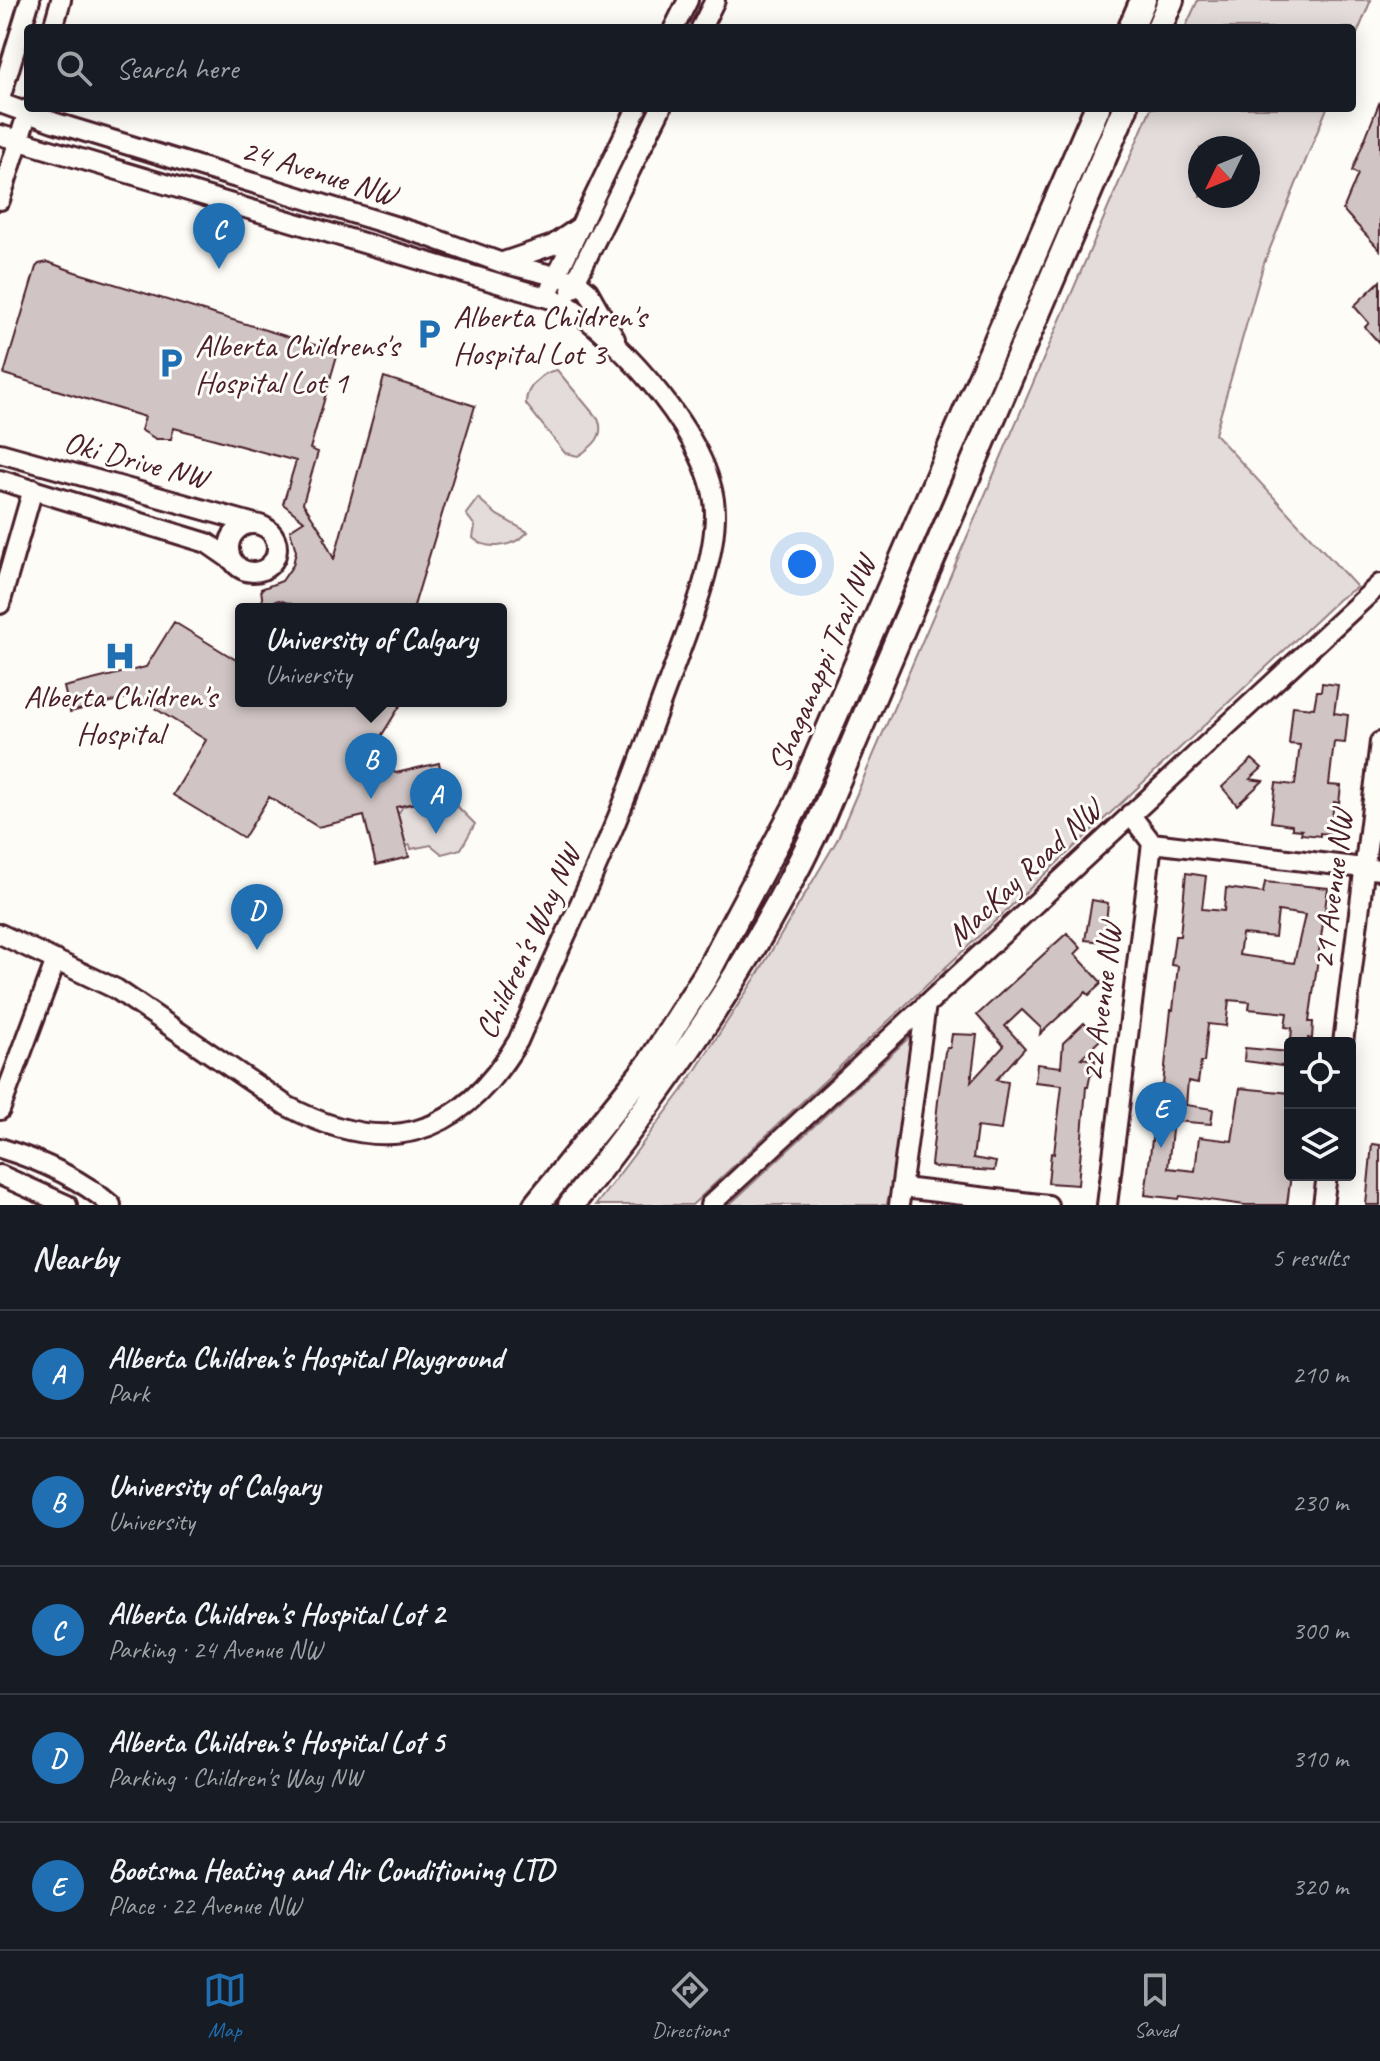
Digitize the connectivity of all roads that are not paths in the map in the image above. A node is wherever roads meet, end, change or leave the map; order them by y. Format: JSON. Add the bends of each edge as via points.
{"nodes":[{"id":1,"x":30,"y":0,"type":"edge"},
{"id":2,"x":61,"y":0,"type":"edge"},
{"id":3,"x":688,"y":0,"type":"edge"},
{"id":4,"x":715,"y":0,"type":"edge"},
{"id":5,"x":1143,"y":0,"type":"edge"},
{"id":6,"x":1171,"y":0,"type":"edge"},
{"id":7,"x":54,"y":24,"type":"edge"},
{"id":8,"x":676,"y":24,"type":"edge"},
{"id":9,"x":703,"y":24,"type":"edge"},
{"id":10,"x":1133,"y":24,"type":"edge"},
{"id":11,"x":1161,"y":24,"type":"edge"},
{"id":12,"x":0,"y":101,"type":"edge"},
{"id":13,"x":24,"y":110,"type":"edge"},
{"id":14,"x":27,"y":112,"type":"edge"},
{"id":15,"x":31,"y":112,"type":"edge"},
{"id":16,"x":635,"y":112,"type":"edge"},
{"id":17,"x":659,"y":112,"type":"edge"},
{"id":18,"x":1095,"y":112,"type":"edge"},
{"id":19,"x":1123,"y":112,"type":"edge"},
{"id":20,"x":9,"y":139,"type":"edge"},
{"id":21,"x":0,"y":200,"type":"edge"},
{"id":22,"x":583,"y":225,"type":"junction"},
{"id":23,"x":502,"y":263,"type":"junction"},
{"id":24,"x":555,"y":278,"type":"junction"},
{"id":25,"x":576,"y":281,"type":"junction"},
{"id":26,"x":556,"y":300,"type":"junction"},
{"id":27,"x":625,"y":355,"type":"junction"},
{"id":28,"x":0,"y":453,"type":"edge"},
{"id":29,"x":0,"y":480,"type":"edge"},
{"id":30,"x":33,"y":489,"type":"junction"},
{"id":31,"x":255,"y":524,"type":"junction"},
{"id":32,"x":233,"y":561,"type":"junction"},
{"id":33,"x":1380,"y":584,"type":"edge"},
{"id":34,"x":0,"y":604,"type":"edge"},
{"id":35,"x":1380,"y":742,"type":"edge"},
{"id":36,"x":1130,"y":814,"type":"junction"},
{"id":37,"x":1152,"y":843,"type":"junction"},
{"id":38,"x":1372,"y":869,"type":"edge"},
{"id":39,"x":0,"y":934,"type":"edge"},
{"id":40,"x":56,"y":960,"type":"junction"},
{"id":41,"x":926,"y":1004,"type":"junction"},
{"id":42,"x":1344,"y":1037,"type":"edge"},
{"id":43,"x":0,"y":1110,"type":"edge"},
{"id":44,"x":0,"y":1148,"type":"edge"},
{"id":45,"x":0,"y":1175,"type":"edge"},
{"id":46,"x":1326,"y":1181,"type":"edge"},
{"id":47,"x":901,"y":1197,"type":"edge"},
{"id":48,"x":67,"y":1205,"type":"edge"},
{"id":49,"x":111,"y":1205,"type":"edge"},
{"id":50,"x":536,"y":1205,"type":"edge"},
{"id":51,"x":571,"y":1205,"type":"edge"},
{"id":52,"x":710,"y":1205,"type":"edge"},
{"id":53,"x":1048,"y":1205,"type":"edge"},
{"id":54,"x":1107,"y":1205,"type":"edge"},
{"id":55,"x":1323,"y":1205,"type":"edge"}],
"edges":[{"from":1,"to":12,"type":"street"},
{"from":2,"to":7,"type":"street"},
{"from":3,"to":8,"type":"street"},
{"from":4,"to":9,"type":"street"},
{"from":5,"to":10,"type":"main road"},
{"from":6,"to":11,"type":"main road"},
{"from":12,"to":13,"type":"street","name":"24 Avenue NW"},
{"from":14,"to":20,"type":"street"},
{"from":15,"to":23,"type":"street","name":"24 Avenue NW"},
{"from":16,"to":22,"type":"street"},
{"from":17,"to":25,"type":"street"},
{"from":18,"to":50,"type":"main road","name":"Shaganappi Trail NW","via":[[795,808],[706,975],[649,1065]]},
{"from":19,"to":51,"type":"main road","name":"Shaganappi Trail NW","via":[[796,872],[669,1078]]},
{"from":20,"to":21,"type":"street"},
{"from":20,"to":26,"type":"street","name":"24 Avenue NW"},
{"from":22,"to":23,"type":"street","via":[[553,245]]},
{"from":22,"to":24,"type":"street"},
{"from":23,"to":24,"type":"street","name":"24 Avenue NW"},
{"from":24,"to":25,"type":"street","name":"24 Avenue NW"},
{"from":24,"to":26,"type":"street"},
{"from":25,"to":26,"type":"street"},
{"from":25,"to":27,"type":"street","name":"Children's Way NW","via":[[588,291]]},
{"from":26,"to":27,"type":"street","name":"Children's Way NW"},
{"from":27,"to":40,"type":"street","name":"Children's Way NW","via":[[691,436],[708,475],[715,513],[710,554],[618,816],[518,1041],[485,1089],[423,1129],[369,1135],[343,1130],[287,1106],[116,989]]},
{"from":28,"to":31,"type":"street","name":"Oki Drive NW"},
{"from":29,"to":30,"type":"street","name":"Oki Drive NW"},
{"from":30,"to":32,"type":"street","name":"Oki Drive NW","via":[[207,543]]},
{"from":30,"to":34,"type":"street"},
{"from":31,"to":32,"type":"street","via":[[240,528],[231,539]]},
{"from":31,"to":32,"type":"street","via":[[275,538],[274,561],[254,573]]},
{"from":33,"to":36,"type":"street","name":"MacKay Road NW"},
{"from":35,"to":38,"type":"street","name":"21 Avenue NW"},
{"from":36,"to":37,"type":"street"},
{"from":36,"to":41,"type":"street","name":"MacKay Road NW"},
{"from":37,"to":38,"type":"street"},
{"from":37,"to":54,"type":"street","name":"22 Avenue NW"},
{"from":38,"to":42,"type":"street","name":"21 Avenue NW"},
{"from":39,"to":40,"type":"street","name":"Children's Way NW"},
{"from":40,"to":43,"type":"street"},
{"from":41,"to":47,"type":"street"},
{"from":41,"to":52,"type":"street","name":"MacKay Road NW"},
{"from":44,"to":49,"type":"street","via":[[63,1173]]},
{"from":45,"to":48,"type":"street"},
{"from":46,"to":55,"type":"street"},
{"from":47,"to":53,"type":"street"}]}
